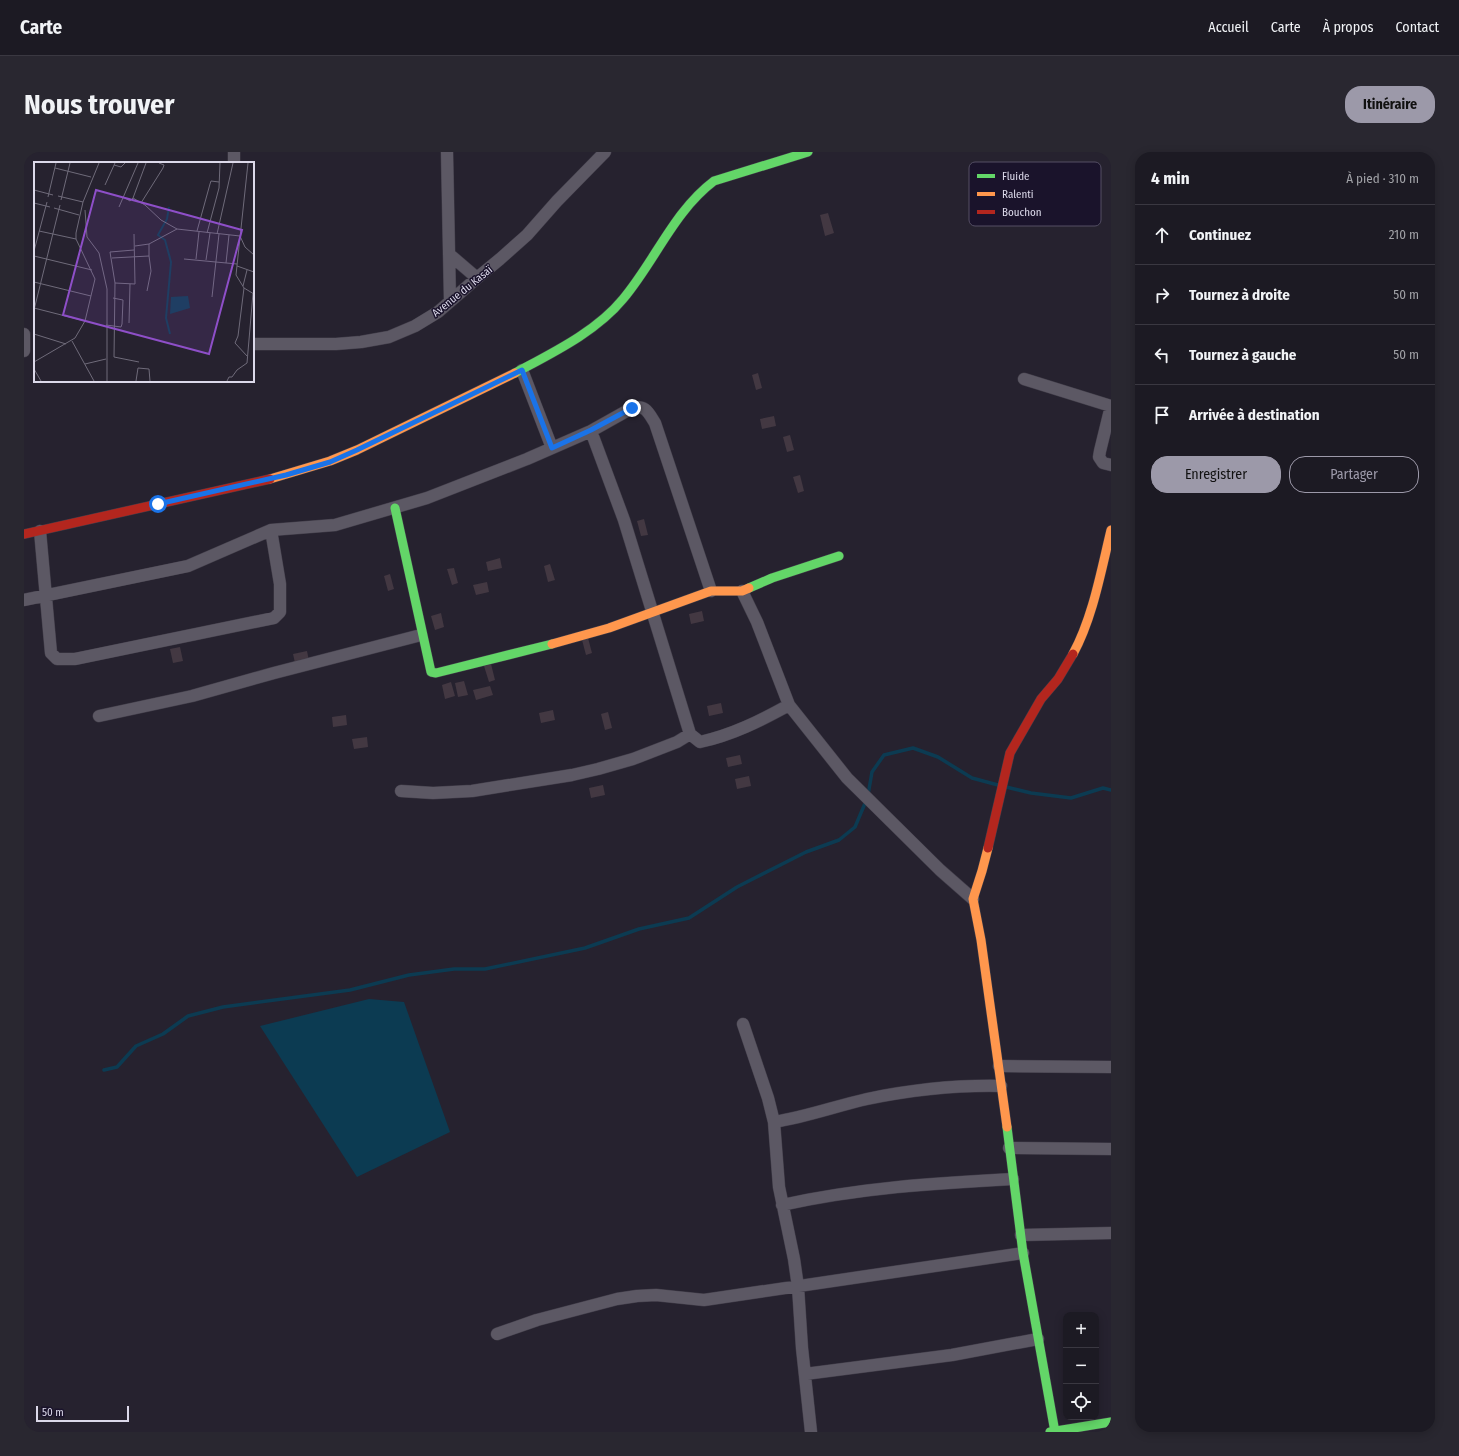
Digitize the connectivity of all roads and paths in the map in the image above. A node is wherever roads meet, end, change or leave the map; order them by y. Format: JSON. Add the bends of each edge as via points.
{"nodes":[{"id":1,"x":447,"y":152,"type":"edge"},
{"id":2,"x":605,"y":152,"type":"edge"},
{"id":3,"x":808,"y":152,"type":"edge"},
{"id":4,"x":449,"y":254,"type":"junction"},
{"id":5,"x":477,"y":278,"type":"junction"},
{"id":6,"x":450,"y":301,"type":"junction"},
{"id":7,"x":24,"y":334,"type":"edge"},
{"id":8,"x":254,"y":344,"type":"edge"},
{"id":9,"x":24,"y":351,"type":"edge"},
{"id":10,"x":522,"y":370,"type":"junction"},
{"id":11,"x":1024,"y":379,"type":"dead end"},
{"id":12,"x":1111,"y":406,"type":"edge"},
{"id":13,"x":591,"y":430,"type":"junction"},
{"id":14,"x":552,"y":448,"type":"junction"},
{"id":15,"x":1111,"y":465,"type":"edge"},
{"id":16,"x":395,"y":508,"type":"junction"},
{"id":17,"x":272,"y":530,"type":"junction"},
{"id":18,"x":1111,"y":530,"type":"edge"},
{"id":19,"x":40,"y":531,"type":"junction"},
{"id":20,"x":24,"y":534,"type":"edge"},
{"id":21,"x":1109,"y":547,"type":"edge"},
{"id":22,"x":839,"y":556,"type":"dead end"},
{"id":23,"x":711,"y":591,"type":"junction"},
{"id":24,"x":742,"y":591,"type":"junction"},
{"id":25,"x":45,"y":595,"type":"junction"},
{"id":26,"x":24,"y":600,"type":"edge"},
{"id":27,"x":653,"y":612,"type":"junction"},
{"id":28,"x":421,"y":635,"type":"junction"},
{"id":29,"x":789,"y":705,"type":"junction"},
{"id":30,"x":99,"y":716,"type":"dead end"},
{"id":31,"x":690,"y":734,"type":"junction"},
{"id":32,"x":401,"y":791,"type":"dead end"},
{"id":33,"x":973,"y":899,"type":"junction"},
{"id":34,"x":743,"y":1024,"type":"dead end"},
{"id":35,"x":999,"y":1066,"type":"junction"},
{"id":36,"x":1111,"y":1066,"type":"edge"},
{"id":37,"x":1001,"y":1086,"type":"junction"},
{"id":38,"x":774,"y":1122,"type":"junction"},
{"id":39,"x":1009,"y":1148,"type":"junction"},
{"id":40,"x":1111,"y":1149,"type":"edge"},
{"id":41,"x":1013,"y":1179,"type":"junction"},
{"id":42,"x":782,"y":1205,"type":"junction"},
{"id":43,"x":1111,"y":1233,"type":"edge"},
{"id":44,"x":1021,"y":1235,"type":"junction"},
{"id":45,"x":1023,"y":1253,"type":"junction"},
{"id":46,"x":798,"y":1286,"type":"junction"},
{"id":47,"x":497,"y":1334,"type":"dead end"},
{"id":48,"x":1038,"y":1339,"type":"junction"},
{"id":49,"x":805,"y":1374,"type":"junction"},
{"id":50,"x":1111,"y":1422,"type":"edge"},
{"id":51,"x":811,"y":1432,"type":"edge"},
{"id":52,"x":1050,"y":1432,"type":"edge"},
{"id":53,"x":1056,"y":1432,"type":"edge"}],
"edges":[{"from":1,"to":4,"type":"street"},
{"from":2,"to":5,"type":"street","name":"Avenue du Kasaï","via":[[527,235]]},
{"from":3,"to":10,"type":"street","via":[[714,181],[702,190],[686,208],[623,300],[604,319],[560,349]]},
{"from":4,"to":5,"type":"street"},
{"from":4,"to":6,"type":"street"},
{"from":5,"to":6,"type":"street","name":"Avenue du Kasaï"},
{"from":6,"to":8,"type":"street","name":"Avenue du Kasaï","via":[[415,326],[389,337],[336,344]]},
{"from":7,"to":9,"type":"street"},
{"from":10,"to":14,"type":"street"},
{"from":10,"to":19,"type":"street","via":[[330,462],[286,475]]},
{"from":11,"to":12,"type":"street"},
{"from":12,"to":15,"type":"street","via":[[1100,457],[1103,463]]},
{"from":13,"to":14,"type":"street"},
{"from":13,"to":23,"type":"street","via":[[639,406],[649,414],[655,423]]},
{"from":13,"to":27,"type":"street","via":[[624,520]]},
{"from":14,"to":16,"type":"street","via":[[459,486]]},
{"from":16,"to":17,"type":"street","via":[[335,525]]},
{"from":16,"to":28,"type":"street"},
{"from":17,"to":25,"type":"street","via":[[188,566]]},
{"from":17,"to":25,"type":"street","via":[[281,600],[280,612],[274,618],[75,659],[57,659],[51,653]]},
{"from":18,"to":21,"type":"street"},
{"from":19,"to":20,"type":"street"},
{"from":19,"to":25,"type":"street"},
{"from":21,"to":33,"type":"street","via":[[1074,652],[1058,679],[1041,699],[1010,753]]},
{"from":22,"to":24,"type":"street","via":[[794,570]]},
{"from":23,"to":24,"type":"street"},
{"from":23,"to":27,"type":"street"},
{"from":24,"to":29,"type":"street","via":[[757,622]]},
{"from":25,"to":26,"type":"street"},
{"from":27,"to":28,"type":"street","via":[[609,628],[436,673],[431,672]]},
{"from":27,"to":31,"type":"street"},
{"from":28,"to":30,"type":"street","via":[[192,696]]},
{"from":29,"to":31,"type":"street","via":[[758,722],[718,737],[700,742]]},
{"from":29,"to":33,"type":"street","via":[[847,778]]},
{"from":31,"to":32,"type":"street","via":[[677,742],[632,759],[572,775],[472,791]]},
{"from":33,"to":35,"type":"street"},
{"from":34,"to":38,"type":"street"},
{"from":35,"to":36,"type":"street"},
{"from":35,"to":37,"type":"street"},
{"from":37,"to":38,"type":"street","via":[[968,1086],[897,1094]]},
{"from":37,"to":39,"type":"street"},
{"from":38,"to":42,"type":"street","via":[[776,1164]]},
{"from":39,"to":40,"type":"street"},
{"from":39,"to":41,"type":"street"},
{"from":41,"to":42,"type":"street","via":[[883,1188],[820,1196]]},
{"from":41,"to":44,"type":"street"},
{"from":42,"to":46,"type":"street"},
{"from":43,"to":44,"type":"street"},
{"from":44,"to":45,"type":"street"},
{"from":45,"to":46,"type":"street"},
{"from":45,"to":48,"type":"street"},
{"from":46,"to":47,"type":"street","via":[[704,1300],[656,1295],[617,1299],[537,1320]]},
{"from":46,"to":49,"type":"street"},
{"from":48,"to":49,"type":"street","via":[[952,1355]]},
{"from":48,"to":53,"type":"street"},
{"from":49,"to":51,"type":"street"},
{"from":50,"to":53,"type":"street"},
{"from":52,"to":53,"type":"street"}]}
